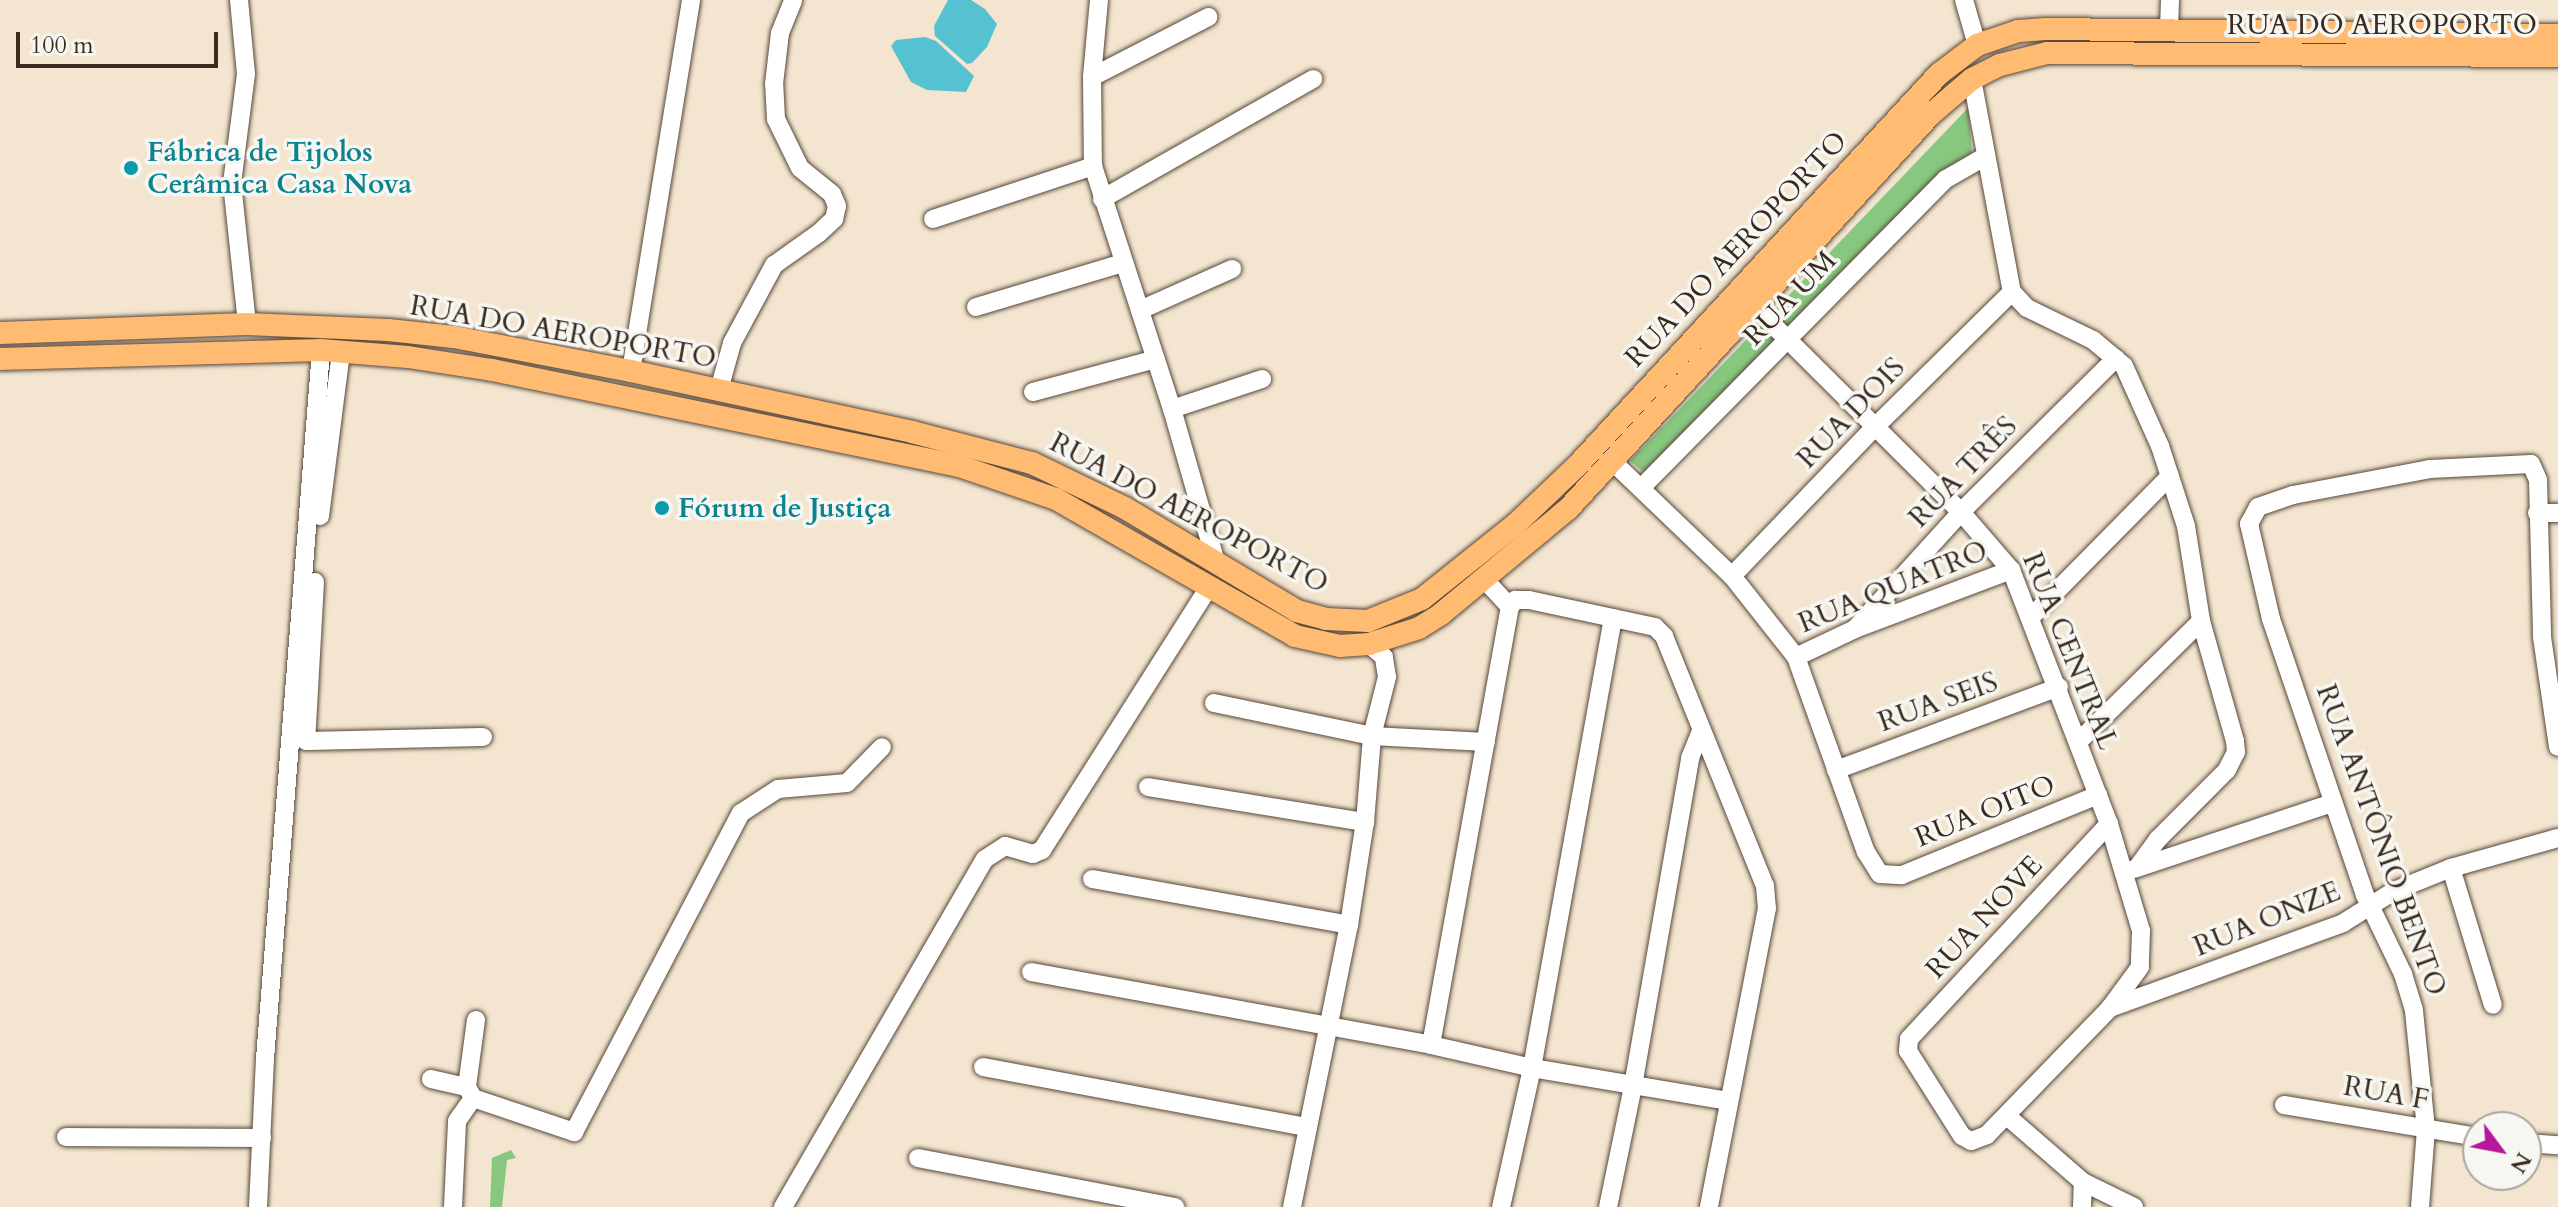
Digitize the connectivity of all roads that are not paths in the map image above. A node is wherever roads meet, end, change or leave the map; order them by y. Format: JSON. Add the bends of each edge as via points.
{"nodes":[{"id":1,"x":239,"y":0,"type":"edge"},
{"id":2,"x":691,"y":0,"type":"edge"},
{"id":3,"x":793,"y":0,"type":"edge"},
{"id":4,"x":1099,"y":0,"type":"edge"},
{"id":5,"x":1964,"y":0,"type":"edge"},
{"id":6,"x":2170,"y":0,"type":"edge"},
{"id":7,"x":1208,"y":17,"type":"dead end"},
{"id":8,"x":2169,"y":29,"type":"junction"},
{"id":9,"x":2558,"y":35,"type":"edge"},
{"id":10,"x":1977,"y":45,"type":"junction"},
{"id":11,"x":2558,"y":56,"type":"edge"},
{"id":12,"x":1092,"y":77,"type":"junction"},
{"id":13,"x":1313,"y":79,"type":"dead end"},
{"id":14,"x":1972,"y":79,"type":"junction"},
{"id":15,"x":1986,"y":156,"type":"junction"},
{"id":16,"x":1093,"y":166,"type":"junction"},
{"id":17,"x":1102,"y":199,"type":"junction"},
{"id":18,"x":933,"y":219,"type":"dead end"},
{"id":19,"x":1123,"y":263,"type":"junction"},
{"id":20,"x":1232,"y":269,"type":"dead end"},
{"id":21,"x":1739,"y":290,"type":"junction"},
{"id":22,"x":2012,"y":292,"type":"junction"},
{"id":23,"x":976,"y":307,"type":"dead end"},
{"id":24,"x":1756,"y":308,"type":"junction"},
{"id":25,"x":1140,"y":310,"type":"junction"},
{"id":26,"x":247,"y":324,"type":"junction"},
{"id":27,"x":0,"y":333,"type":"edge"},
{"id":28,"x":1788,"y":341,"type":"junction"},
{"id":29,"x":331,"y":351,"type":"junction"},
{"id":30,"x":2116,"y":358,"type":"junction"},
{"id":31,"x":0,"y":359,"type":"edge"},
{"id":32,"x":1156,"y":359,"type":"junction"},
{"id":33,"x":583,"y":361,"type":"junction"},
{"id":34,"x":631,"y":371,"type":"junction"},
{"id":35,"x":1262,"y":379,"type":"dead end"},
{"id":36,"x":580,"y":388,"type":"junction"},
{"id":37,"x":719,"y":390,"type":"junction"},
{"id":38,"x":1033,"y":392,"type":"dead end"},
{"id":39,"x":1172,"y":409,"type":"junction"},
{"id":40,"x":1875,"y":427,"type":"junction"},
{"id":41,"x":1614,"y":463,"type":"junction"},
{"id":42,"x":2170,"y":476,"type":"junction"},
{"id":43,"x":1641,"y":488,"type":"junction"},
{"id":44,"x":1125,"y":508,"type":"junction"},
{"id":45,"x":1961,"y":512,"type":"junction"},
{"id":46,"x":2537,"y":513,"type":"junction"},
{"id":47,"x":2558,"y":513,"type":"edge"},
{"id":48,"x":1112,"y":529,"type":"junction"},
{"id":49,"x":1216,"y":562,"type":"junction"},
{"id":50,"x":2011,"y":570,"type":"junction"},
{"id":51,"x":1732,"y":576,"type":"junction"},
{"id":52,"x":1484,"y":579,"type":"junction"},
{"id":53,"x":1209,"y":587,"type":"junction"},
{"id":54,"x":2538,"y":589,"type":"junction"},
{"id":55,"x":2558,"y":591,"type":"edge"},
{"id":56,"x":1510,"y":607,"type":"junction"},
{"id":57,"x":2031,"y":617,"type":"junction"},
{"id":58,"x":1613,"y":618,"type":"junction"},
{"id":59,"x":2201,"y":621,"type":"junction"},
{"id":60,"x":1855,"y":629,"type":"junction"},
{"id":61,"x":1369,"y":644,"type":"junction"},
{"id":62,"x":1796,"y":657,"type":"junction"},
{"id":63,"x":2059,"y":687,"type":"junction"},
{"id":64,"x":1214,"y":703,"type":"dead end"},
{"id":65,"x":1702,"y":729,"type":"junction"},
{"id":66,"x":1372,"y":736,"type":"junction"},
{"id":67,"x":483,"y":737,"type":"dead end"},
{"id":68,"x":2079,"y":741,"type":"junction"},
{"id":69,"x":1486,"y":742,"type":"junction"},
{"id":70,"x":882,"y":747,"type":"dead end"},
{"id":71,"x":2558,"y":747,"type":"edge"},
{"id":72,"x":1836,"y":770,"type":"junction"},
{"id":73,"x":1148,"y":787,"type":"dead end"},
{"id":74,"x":2098,"y":795,"type":"junction"},
{"id":75,"x":2332,"y":803,"type":"junction"},
{"id":76,"x":1365,"y":822,"type":"junction"},
{"id":77,"x":2109,"y":824,"type":"junction"},
{"id":78,"x":2558,"y":838,"type":"edge"},
{"id":79,"x":2451,"y":868,"type":"junction"},
{"id":80,"x":2131,"y":870,"type":"junction"},
{"id":81,"x":1092,"y":879,"type":"dead end"},
{"id":82,"x":2370,"y":906,"type":"junction"},
{"id":83,"x":1349,"y":925,"type":"junction"},
{"id":84,"x":1031,"y":972,"type":"dead end"},
{"id":85,"x":2493,"y":1005,"type":"dead end"},
{"id":86,"x":2110,"y":1008,"type":"junction"},
{"id":87,"x":476,"y":1020,"type":"dead end"},
{"id":88,"x":1331,"y":1027,"type":"junction"},
{"id":89,"x":1431,"y":1045,"type":"junction"},
{"id":90,"x":983,"y":1067,"type":"dead end"},
{"id":91,"x":1532,"y":1068,"type":"junction"},
{"id":92,"x":431,"y":1079,"type":"dead end"},
{"id":93,"x":1633,"y":1086,"type":"junction"},
{"id":94,"x":470,"y":1092,"type":"junction"},
{"id":95,"x":1729,"y":1101,"type":"junction"},
{"id":96,"x":2284,"y":1105,"type":"dead end"},
{"id":97,"x":2007,"y":1116,"type":"junction"},
{"id":98,"x":1307,"y":1127,"type":"junction"},
{"id":99,"x":2426,"y":1129,"type":"junction"},
{"id":100,"x":2462,"y":1135,"type":"edge"},
{"id":101,"x":66,"y":1137,"type":"dead end"},
{"id":102,"x":262,"y":1138,"type":"junction"},
{"id":103,"x":918,"y":1158,"type":"dead end"},
{"id":104,"x":2083,"y":1182,"type":"junction"},
{"id":105,"x":258,"y":1207,"type":"edge"},
{"id":106,"x":453,"y":1207,"type":"edge"},
{"id":107,"x":783,"y":1207,"type":"edge"},
{"id":108,"x":1175,"y":1207,"type":"edge"},
{"id":109,"x":1292,"y":1207,"type":"edge"},
{"id":110,"x":1501,"y":1207,"type":"edge"},
{"id":111,"x":1608,"y":1207,"type":"edge"},
{"id":112,"x":1709,"y":1207,"type":"edge"},
{"id":113,"x":2082,"y":1207,"type":"edge"},
{"id":114,"x":2134,"y":1207,"type":"edge"},
{"id":115,"x":2420,"y":1207,"type":"edge"}],
"edges":[{"from":1,"to":26,"type":"street","via":[[246,74],[232,183]]},
{"from":2,"to":34,"type":"street"},
{"from":3,"to":37,"type":"street","via":[[780,33],[776,119],[800,168],[832,194],[837,206],[834,219],[774,265],[732,343]]},
{"from":4,"to":12,"type":"street"},
{"from":5,"to":10,"type":"street"},
{"from":6,"to":8,"type":"street"},
{"from":7,"to":12,"type":"street"},
{"from":8,"to":9,"type":"main road","name":"RUA DO AEROPORTO"},
{"from":8,"to":10,"type":"main road","name":"RUA DO AEROPORTO","via":[[2018,31]]},
{"from":10,"to":21,"type":"main road","name":"RUA DO AEROPORTO","via":[[1949,63]]},
{"from":11,"to":14,"type":"main road","name":"RUA DO AEROPORTO","via":[[2047,53],[2000,65]]},
{"from":12,"to":16,"type":"street"},
{"from":13,"to":17,"type":"street"},
{"from":14,"to":15,"type":"street"},
{"from":14,"to":24,"type":"main road","name":"RUA DO AEROPORTO","via":[[1930,115]]},
{"from":15,"to":22,"type":"street"},
{"from":15,"to":28,"type":"street","name":"RUA UM","via":[[1946,179]]},
{"from":16,"to":17,"type":"street"},
{"from":16,"to":18,"type":"street"},
{"from":17,"to":19,"type":"street"},
{"from":19,"to":23,"type":"street"},
{"from":19,"to":25,"type":"street"},
{"from":20,"to":25,"type":"street"},
{"from":21,"to":24,"type":"street","name":"RUA CENTRAL"},
{"from":21,"to":49,"type":"main road","name":"RUA DO AEROPORTO","via":[[1567,476],[1422,599],[1368,621],[1326,619],[1297,611]]},
{"from":22,"to":30,"type":"street","via":[[2027,308],[2093,340]]},
{"from":22,"to":40,"type":"street","name":"RUA DOIS"},
{"from":24,"to":28,"type":"street","name":"RUA CENTRAL"},
{"from":24,"to":41,"type":"main road","name":"RUA DO AEROPORTO"},
{"from":25,"to":32,"type":"street"},
{"from":26,"to":27,"type":"main road","name":"RUA DO AEROPORTO"},
{"from":26,"to":33,"type":"main road","name":"RUA DO AEROPORTO","via":[[454,337]]},
{"from":28,"to":40,"type":"street","name":"RUA CENTRAL"},
{"from":28,"to":43,"type":"street","name":"RUA UM"},
{"from":29,"to":31,"type":"main road","name":"RUA DO AEROPORTO"},
{"from":29,"to":36,"type":"main road","name":"RUA DO AEROPORTO","via":[[420,358]]},
{"from":29,"to":67,"type":"street","via":[[306,741]]},
{"from":29,"to":102,"type":"street"},
{"from":30,"to":42,"type":"street","via":[[2132,382]]},
{"from":30,"to":45,"type":"street","name":"RUA TRÊS"},
{"from":32,"to":38,"type":"street"},
{"from":32,"to":39,"type":"street"},
{"from":33,"to":34,"type":"main road","name":"RUA DO AEROPORTO"},
{"from":33,"to":36,"type":"main road"},
{"from":34,"to":37,"type":"main road","name":"RUA DO AEROPORTO"},
{"from":35,"to":39,"type":"street"},
{"from":36,"to":48,"type":"main road","name":"RUA DO AEROPORTO","via":[[959,466],[1042,493]]},
{"from":37,"to":44,"type":"main road","name":"RUA DO AEROPORTO","via":[[1016,458]]},
{"from":39,"to":49,"type":"street"},
{"from":40,"to":45,"type":"street","name":"RUA CENTRAL"},
{"from":40,"to":51,"type":"street","name":"RUA DOIS"},
{"from":41,"to":43,"type":"street"},
{"from":41,"to":52,"type":"main road","name":"RUA DO AEROPORTO"},
{"from":42,"to":57,"type":"street"},
{"from":42,"to":59,"type":"street","via":[[2186,526]]},
{"from":43,"to":51,"type":"street"},
{"from":44,"to":48,"type":"main road"},
{"from":44,"to":49,"type":"main road","name":"RUA DO AEROPORTO"},
{"from":45,"to":50,"type":"street","name":"RUA CENTRAL"},
{"from":45,"to":60,"type":"street","name":"RUA TRÊS"},
{"from":46,"to":47,"type":"street"},
{"from":46,"to":54,"type":"street"},
{"from":46,"to":75,"type":"street","name":"RUA ANTÔNIO BENTO","via":[[2537,473],[2524,462],[2430,469],[2258,507],[2249,524],[2255,558]]},
{"from":48,"to":53,"type":"main road","name":"RUA DO AEROPORTO"},
{"from":50,"to":57,"type":"street","name":"RUA CENTRAL"},
{"from":50,"to":60,"type":"street","name":"RUA QUATRO"},
{"from":51,"to":62,"type":"street"},
{"from":52,"to":56,"type":"street"},
{"from":52,"to":61,"type":"main road","name":"RUA DO AEROPORTO","via":[[1419,628]]},
{"from":53,"to":61,"type":"main road","name":"RUA DO AEROPORTO","via":[[1295,636],[1340,646]]},
{"from":53,"to":107,"type":"street","via":[[1042,850],[1033,854],[1005,846],[985,859]]},
{"from":54,"to":55,"type":"street"},
{"from":54,"to":71,"type":"street"},
{"from":56,"to":58,"type":"street","via":[[1515,600],[1529,600]]},
{"from":56,"to":69,"type":"street"},
{"from":57,"to":63,"type":"street","name":"RUA CENTRAL"},
{"from":58,"to":65,"type":"street","via":[[1655,627],[1664,636]]},
{"from":58,"to":91,"type":"street"},
{"from":59,"to":68,"type":"street"},
{"from":59,"to":80,"type":"street","via":[[2236,752],[2227,770]]},
{"from":60,"to":62,"type":"street","name":"RUA QUATRO"},
{"from":61,"to":66,"type":"street","via":[[1384,657],[1387,677]]},
{"from":62,"to":72,"type":"street"},
{"from":63,"to":68,"type":"street","name":"RUA CENTRAL"},
{"from":63,"to":72,"type":"street","name":"RUA SEIS"},
{"from":64,"to":66,"type":"street"},
{"from":65,"to":93,"type":"street","via":[[1690,758]]},
{"from":65,"to":95,"type":"street","via":[[1765,886],[1767,908]]},
{"from":66,"to":69,"type":"street"},
{"from":66,"to":76,"type":"street"},
{"from":68,"to":74,"type":"street","name":"RUA CENTRAL"},
{"from":69,"to":89,"type":"street"},
{"from":70,"to":94,"type":"street","via":[[847,783],[778,789],[741,813],[574,1132]]},
{"from":72,"to":74,"type":"street","name":"RUA OITO","via":[[1872,864],[1880,874],[1892,877]]},
{"from":73,"to":76,"type":"street"},
{"from":74,"to":77,"type":"street","name":"RUA CENTRAL"},
{"from":75,"to":80,"type":"street"},
{"from":75,"to":82,"type":"street","name":"RUA ANTÔNIO BENTO"},
{"from":76,"to":83,"type":"street"},
{"from":77,"to":80,"type":"street","name":"RUA CENTRAL"},
{"from":77,"to":97,"type":"street","name":"RUA NOVE","via":[[1909,1039],[1908,1051],[1962,1136],[1977,1141]]},
{"from":78,"to":79,"type":"street","name":"RUA ONZE"},
{"from":79,"to":82,"type":"street","name":"RUA ONZE"},
{"from":79,"to":85,"type":"street"},
{"from":80,"to":86,"type":"street","name":"RUA CENTRAL","via":[[2143,951],[2140,967]]},
{"from":81,"to":83,"type":"street"},
{"from":82,"to":86,"type":"street","name":"RUA ONZE","via":[[2343,923]]},
{"from":82,"to":99,"type":"street","name":"RUA ANTÔNIO BENTO","via":[[2414,1010]]},
{"from":83,"to":88,"type":"street"},
{"from":84,"to":88,"type":"street"},
{"from":86,"to":97,"type":"street","name":"RUA CENTRAL"},
{"from":87,"to":94,"type":"street"},
{"from":88,"to":89,"type":"street"},
{"from":88,"to":98,"type":"street"},
{"from":89,"to":91,"type":"street"},
{"from":90,"to":98,"type":"street"},
{"from":91,"to":93,"type":"street"},
{"from":91,"to":110,"type":"street"},
{"from":92,"to":94,"type":"street"},
{"from":93,"to":95,"type":"street"},
{"from":93,"to":111,"type":"street"},
{"from":94,"to":106,"type":"street","via":[[457,1121]]},
{"from":95,"to":112,"type":"street"},
{"from":96,"to":99,"type":"street","name":"RUA F"},
{"from":97,"to":104,"type":"street"},
{"from":98,"to":109,"type":"street"},
{"from":99,"to":100,"type":"street","name":"RUA F"},
{"from":99,"to":115,"type":"street","name":"RUA ANTÔNIO BENTO"},
{"from":101,"to":102,"type":"street"},
{"from":102,"to":105,"type":"street"},
{"from":103,"to":108,"type":"street"},
{"from":104,"to":113,"type":"street"},
{"from":104,"to":114,"type":"street"}]}
